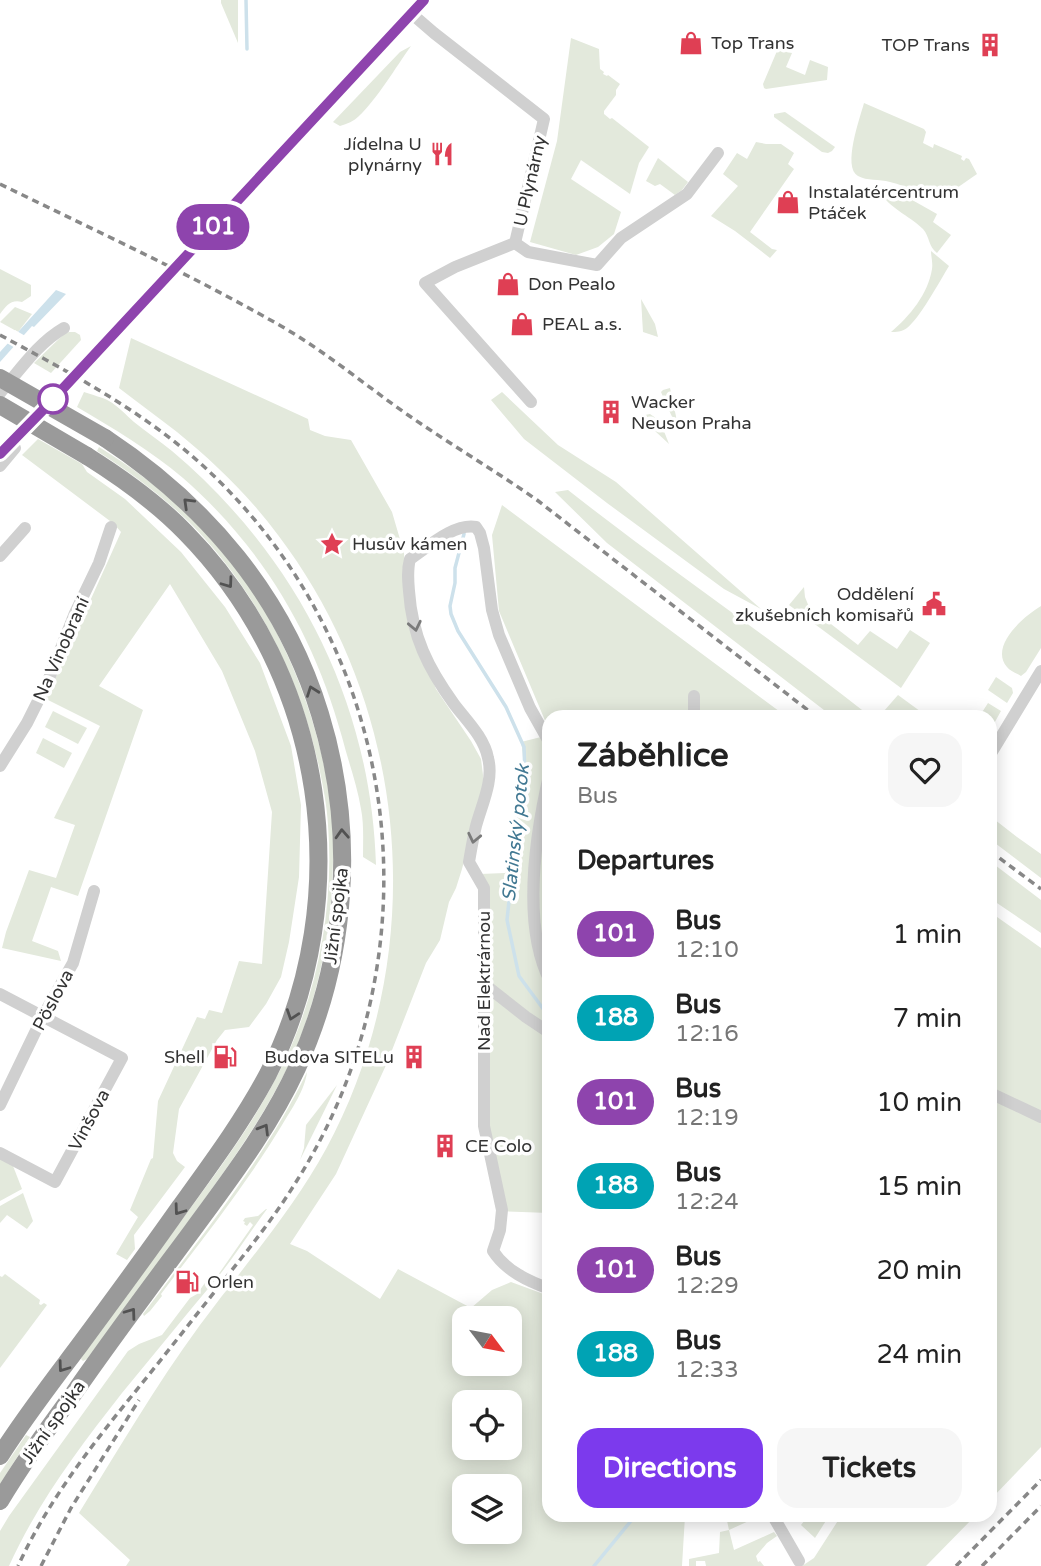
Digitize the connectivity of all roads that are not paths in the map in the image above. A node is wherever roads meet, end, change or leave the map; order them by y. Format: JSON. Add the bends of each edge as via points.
{"nodes":[{"id":1,"x":424,"y":0,"type":"edge"},
{"id":2,"x":412,"y":14,"type":"junction"},
{"id":3,"x":718,"y":153,"type":"dead end"},
{"id":4,"x":515,"y":243,"type":"junction"},
{"id":5,"x":64,"y":328,"type":"dead end"},
{"id":6,"x":0,"y":378,"type":"edge"},
{"id":7,"x":0,"y":393,"type":"edge"},
{"id":8,"x":531,"y":402,"type":"dead end"},
{"id":9,"x":0,"y":405,"type":"edge"},
{"id":10,"x":30,"y":424,"type":"junction"},
{"id":11,"x":0,"y":454,"type":"edge"},
{"id":12,"x":0,"y":466,"type":"edge"},
{"id":13,"x":466,"y":517,"type":"dead end"},
{"id":14,"x":111,"y":527,"type":"dead end"},
{"id":15,"x":475,"y":527,"type":"junction"},
{"id":16,"x":25,"y":528,"type":"dead end"},
{"id":17,"x":0,"y":556,"type":"edge"},
{"id":18,"x":1041,"y":671,"type":"edge"},
{"id":19,"x":694,"y":695,"type":"dead end"},
{"id":20,"x":694,"y":710,"type":"edge"},
{"id":21,"x":542,"y":729,"type":"edge"},
{"id":22,"x":997,"y":743,"type":"edge"},
{"id":23,"x":0,"y":766,"type":"edge"},
{"id":24,"x":542,"y":808,"type":"edge"},
{"id":25,"x":94,"y":891,"type":"dead end"},
{"id":26,"x":542,"y":965,"type":"edge"},
{"id":27,"x":484,"y":984,"type":"junction"},
{"id":28,"x":0,"y":994,"type":"edge"},
{"id":29,"x":43,"y":1016,"type":"junction"},
{"id":30,"x":542,"y":1028,"type":"edge"},
{"id":31,"x":997,"y":1096,"type":"edge"},
{"id":32,"x":0,"y":1105,"type":"edge"},
{"id":33,"x":1041,"y":1117,"type":"edge"},
{"id":34,"x":0,"y":1153,"type":"edge"},
{"id":35,"x":542,"y":1286,"type":"edge"},
{"id":36,"x":0,"y":1456,"type":"edge"},
{"id":37,"x":0,"y":1502,"type":"edge"},
{"id":38,"x":776,"y":1522,"type":"edge"},
{"id":39,"x":799,"y":1561,"type":"dead end"}],
"edges":[{"from":1,"to":2,"type":"street"},
{"from":2,"to":4,"type":"street","name":"U Plynárny","via":[[544,119]]},
{"from":2,"to":10,"type":"street","bridge":true},
{"from":3,"to":4,"type":"street","via":[[687,194],[621,238],[597,265],[528,252]]},
{"from":4,"to":8,"type":"street","via":[[425,283]]},
{"from":5,"to":7,"type":"street","via":[[44,343]]},
{"from":37,"to":6,"type":"highway","name":"Jižní spojka","one_way":true,"bridge":true,"via":[[272,1115],[315,1023],[334,951],[343,878],[337,781],[325,730],[289,637],[256,582],[213,528],[159,477],[105,438]]},
{"from":9,"to":36,"type":"highway","name":"Jižní spojka","one_way":true,"bridge":true,"via":[[151,500],[186,532],[236,594],[288,693],[309,764],[320,858],[310,949],[296,1003],[256,1095],[210,1167]]},
{"from":10,"to":11,"type":"street"},
{"from":10,"to":12,"type":"street"},
{"from":13,"to":15,"type":"street"},
{"from":14,"to":23,"type":"street","name":"Na Vinobraní","via":[[48,681]]},
{"from":15,"to":21,"type":"street","via":[[484,548],[499,635]]},
{"from":15,"to":27,"type":"street","name":"Nad Elektrárnou","one_way":true,"via":[[453,530],[410,559],[408,575],[415,633],[424,655],[489,758],[488,785],[469,862],[484,888]]},
{"from":16,"to":17,"type":"street"},
{"from":18,"to":22,"type":"street"},
{"from":19,"to":20,"type":"street"},
{"from":24,"to":26,"type":"street","via":[[534,886]]},
{"from":25,"to":29,"type":"street","name":"Pöslova","via":[[73,963]]},
{"from":27,"to":30,"type":"street"},
{"from":27,"to":35,"type":"street","name":"Nad Elektrárnou","via":[[484,1126],[502,1210],[493,1251],[500,1262]]},
{"from":28,"to":29,"type":"street"},
{"from":29,"to":32,"type":"street","name":"Pöslova"},
{"from":29,"to":34,"type":"street","name":"Vinšova","via":[[122,1058],[55,1182]]},
{"from":31,"to":33,"type":"street"},
{"from":38,"to":39,"type":"street"}]}
